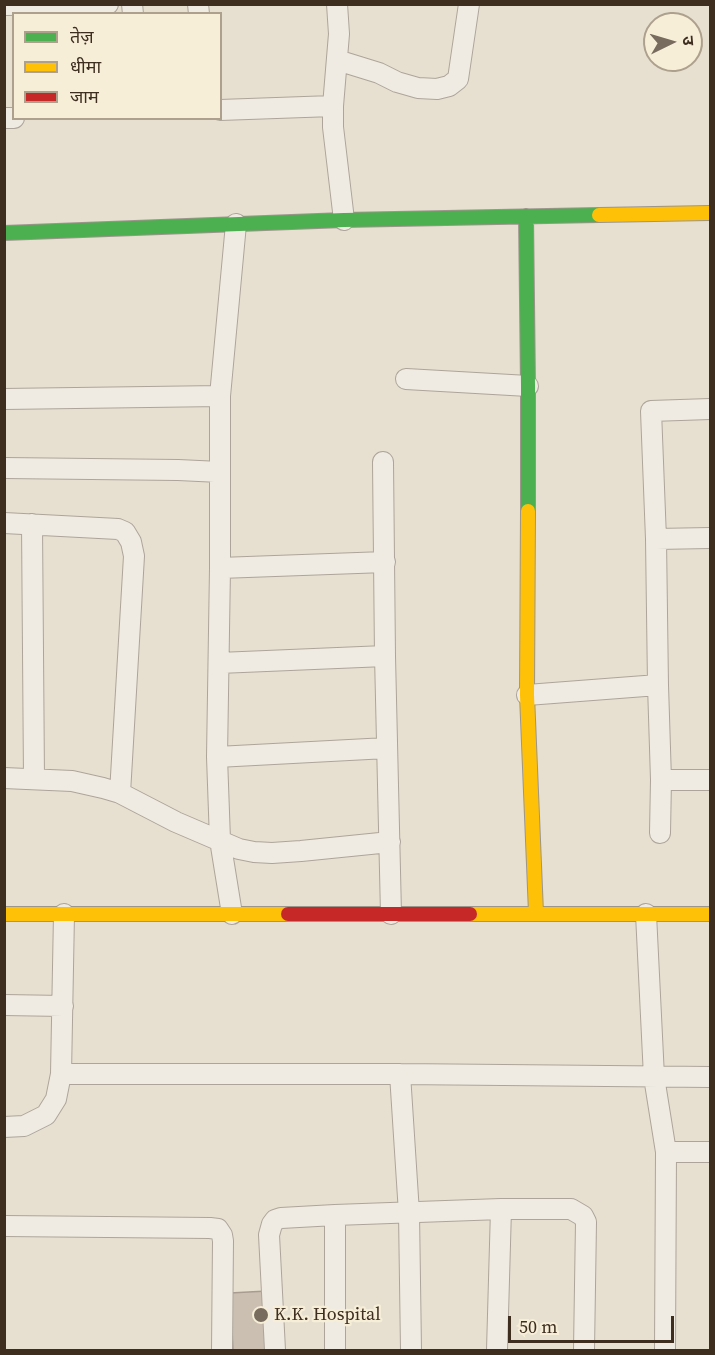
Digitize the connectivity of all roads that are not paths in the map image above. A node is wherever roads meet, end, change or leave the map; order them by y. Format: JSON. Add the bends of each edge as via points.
{"nodes":[{"id":1,"x":108,"y":4,"type":"edge"},
{"id":2,"x":338,"y":4,"type":"edge"},
{"id":3,"x":469,"y":4,"type":"edge"},
{"id":4,"x":4,"y":5,"type":"edge"},
{"id":5,"x":337,"y":60,"type":"junction"},
{"id":6,"x":333,"y":106,"type":"junction"},
{"id":7,"x":222,"y":110,"type":"edge"},
{"id":8,"x":711,"y":213,"type":"edge"},
{"id":9,"x":526,"y":216,"type":"junction"},
{"id":10,"x":344,"y":220,"type":"junction"},
{"id":11,"x":236,"y":224,"type":"junction"},
{"id":12,"x":4,"y":233,"type":"edge"},
{"id":13,"x":406,"y":379,"type":"dead end"},
{"id":14,"x":528,"y":386,"type":"junction"},
{"id":15,"x":220,"y":396,"type":"junction"},
{"id":16,"x":4,"y":399,"type":"edge"},
{"id":17,"x":711,"y":409,"type":"edge"},
{"id":18,"x":383,"y":462,"type":"dead end"},
{"id":19,"x":4,"y":468,"type":"edge"},
{"id":20,"x":220,"y":472,"type":"junction"},
{"id":21,"x":4,"y":523,"type":"edge"},
{"id":22,"x":32,"y":524,"type":"junction"},
{"id":23,"x":657,"y":538,"type":"junction"},
{"id":24,"x":711,"y":538,"type":"edge"},
{"id":25,"x":385,"y":562,"type":"junction"},
{"id":26,"x":220,"y":568,"type":"junction"},
{"id":27,"x":385,"y":656,"type":"junction"},
{"id":28,"x":219,"y":663,"type":"junction"},
{"id":29,"x":658,"y":686,"type":"junction"},
{"id":30,"x":527,"y":695,"type":"junction"},
{"id":31,"x":387,"y":748,"type":"junction"},
{"id":32,"x":217,"y":757,"type":"junction"},
{"id":33,"x":4,"y":778,"type":"edge"},
{"id":34,"x":34,"y":779,"type":"junction"},
{"id":35,"x":661,"y":780,"type":"junction"},
{"id":36,"x":711,"y":780,"type":"edge"},
{"id":37,"x":120,"y":793,"type":"junction"},
{"id":38,"x":660,"y":833,"type":"dead end"},
{"id":39,"x":220,"y":840,"type":"junction"},
{"id":40,"x":390,"y":842,"type":"junction"},
{"id":41,"x":4,"y":914,"type":"edge"},
{"id":42,"x":64,"y":914,"type":"junction"},
{"id":43,"x":232,"y":914,"type":"junction"},
{"id":44,"x":392,"y":914,"type":"junction"},
{"id":45,"x":536,"y":914,"type":"junction"},
{"id":46,"x":646,"y":914,"type":"junction"},
{"id":47,"x":711,"y":914,"type":"edge"},
{"id":48,"x":4,"y":1005,"type":"edge"},
{"id":49,"x":63,"y":1006,"type":"junction"},
{"id":50,"x":61,"y":1074,"type":"junction"},
{"id":51,"x":400,"y":1074,"type":"junction"},
{"id":52,"x":654,"y":1077,"type":"junction"},
{"id":53,"x":711,"y":1077,"type":"edge"},
{"id":54,"x":4,"y":1127,"type":"edge"},
{"id":55,"x":666,"y":1152,"type":"junction"},
{"id":56,"x":711,"y":1152,"type":"edge"},
{"id":57,"x":501,"y":1209,"type":"junction"},
{"id":58,"x":409,"y":1213,"type":"junction"},
{"id":59,"x":335,"y":1215,"type":"junction"},
{"id":60,"x":4,"y":1226,"type":"edge"},
{"id":61,"x":222,"y":1350,"type":"edge"},
{"id":62,"x":275,"y":1350,"type":"edge"},
{"id":63,"x":335,"y":1350,"type":"edge"},
{"id":64,"x":411,"y":1350,"type":"edge"},
{"id":65,"x":497,"y":1350,"type":"edge"},
{"id":66,"x":584,"y":1350,"type":"edge"},
{"id":67,"x":665,"y":1350,"type":"edge"}],
"edges":[{"from":1,"to":4,"type":"street"},
{"from":2,"to":5,"type":"street"},
{"from":3,"to":5,"type":"street","via":[[458,80],[449,86],[437,90],[418,87]]},
{"from":5,"to":6,"type":"street"},
{"from":6,"to":7,"type":"street"},
{"from":6,"to":10,"type":"street"},
{"from":8,"to":9,"type":"street"},
{"from":9,"to":10,"type":"street"},
{"from":9,"to":14,"type":"street"},
{"from":10,"to":11,"type":"street"},
{"from":11,"to":12,"type":"street"},
{"from":11,"to":15,"type":"street"},
{"from":13,"to":14,"type":"street"},
{"from":14,"to":30,"type":"street"},
{"from":15,"to":16,"type":"street"},
{"from":15,"to":20,"type":"street"},
{"from":17,"to":23,"type":"street","via":[[651,411]]},
{"from":18,"to":25,"type":"street"},
{"from":19,"to":20,"type":"street"},
{"from":20,"to":26,"type":"street"},
{"from":21,"to":22,"type":"street"},
{"from":22,"to":34,"type":"street"},
{"from":22,"to":37,"type":"street","via":[[118,529],[131,542],[134,556]]},
{"from":23,"to":24,"type":"street"},
{"from":23,"to":29,"type":"street"},
{"from":25,"to":26,"type":"street"},
{"from":25,"to":27,"type":"street"},
{"from":26,"to":28,"type":"street"},
{"from":27,"to":28,"type":"street"},
{"from":27,"to":31,"type":"street"},
{"from":28,"to":32,"type":"street"},
{"from":29,"to":30,"type":"street"},
{"from":29,"to":35,"type":"street"},
{"from":30,"to":45,"type":"street"},
{"from":31,"to":32,"type":"street"},
{"from":31,"to":40,"type":"street"},
{"from":32,"to":39,"type":"street"},
{"from":33,"to":34,"type":"street"},
{"from":34,"to":37,"type":"street","via":[[72,781]]},
{"from":35,"to":36,"type":"street"},
{"from":35,"to":38,"type":"street"},
{"from":37,"to":39,"type":"street"},
{"from":39,"to":40,"type":"street","via":[[239,849],[272,853]]},
{"from":39,"to":43,"type":"street"},
{"from":40,"to":44,"type":"street"},
{"from":41,"to":42,"type":"street"},
{"from":42,"to":43,"type":"street"},
{"from":42,"to":49,"type":"street"},
{"from":43,"to":44,"type":"street"},
{"from":44,"to":45,"type":"street"},
{"from":45,"to":46,"type":"street"},
{"from":46,"to":47,"type":"street"},
{"from":46,"to":52,"type":"street"},
{"from":48,"to":49,"type":"street"},
{"from":49,"to":50,"type":"street"},
{"from":50,"to":51,"type":"street"},
{"from":50,"to":54,"type":"street","via":[[56,1099],[46,1115],[24,1126]]},
{"from":51,"to":52,"type":"street"},
{"from":51,"to":58,"type":"street"},
{"from":52,"to":53,"type":"street"},
{"from":52,"to":55,"type":"street"},
{"from":55,"to":56,"type":"street"},
{"from":55,"to":67,"type":"street"},
{"from":57,"to":58,"type":"street"},
{"from":57,"to":65,"type":"street"},
{"from":57,"to":66,"type":"street","via":[[571,1209],[583,1216]]},
{"from":58,"to":59,"type":"street"},
{"from":58,"to":64,"type":"street"},
{"from":59,"to":62,"type":"street","via":[[281,1218],[272,1224],[269,1235]]},
{"from":59,"to":63,"type":"street"},
{"from":60,"to":61,"type":"street","via":[[218,1230],[223,1241]]}]}
